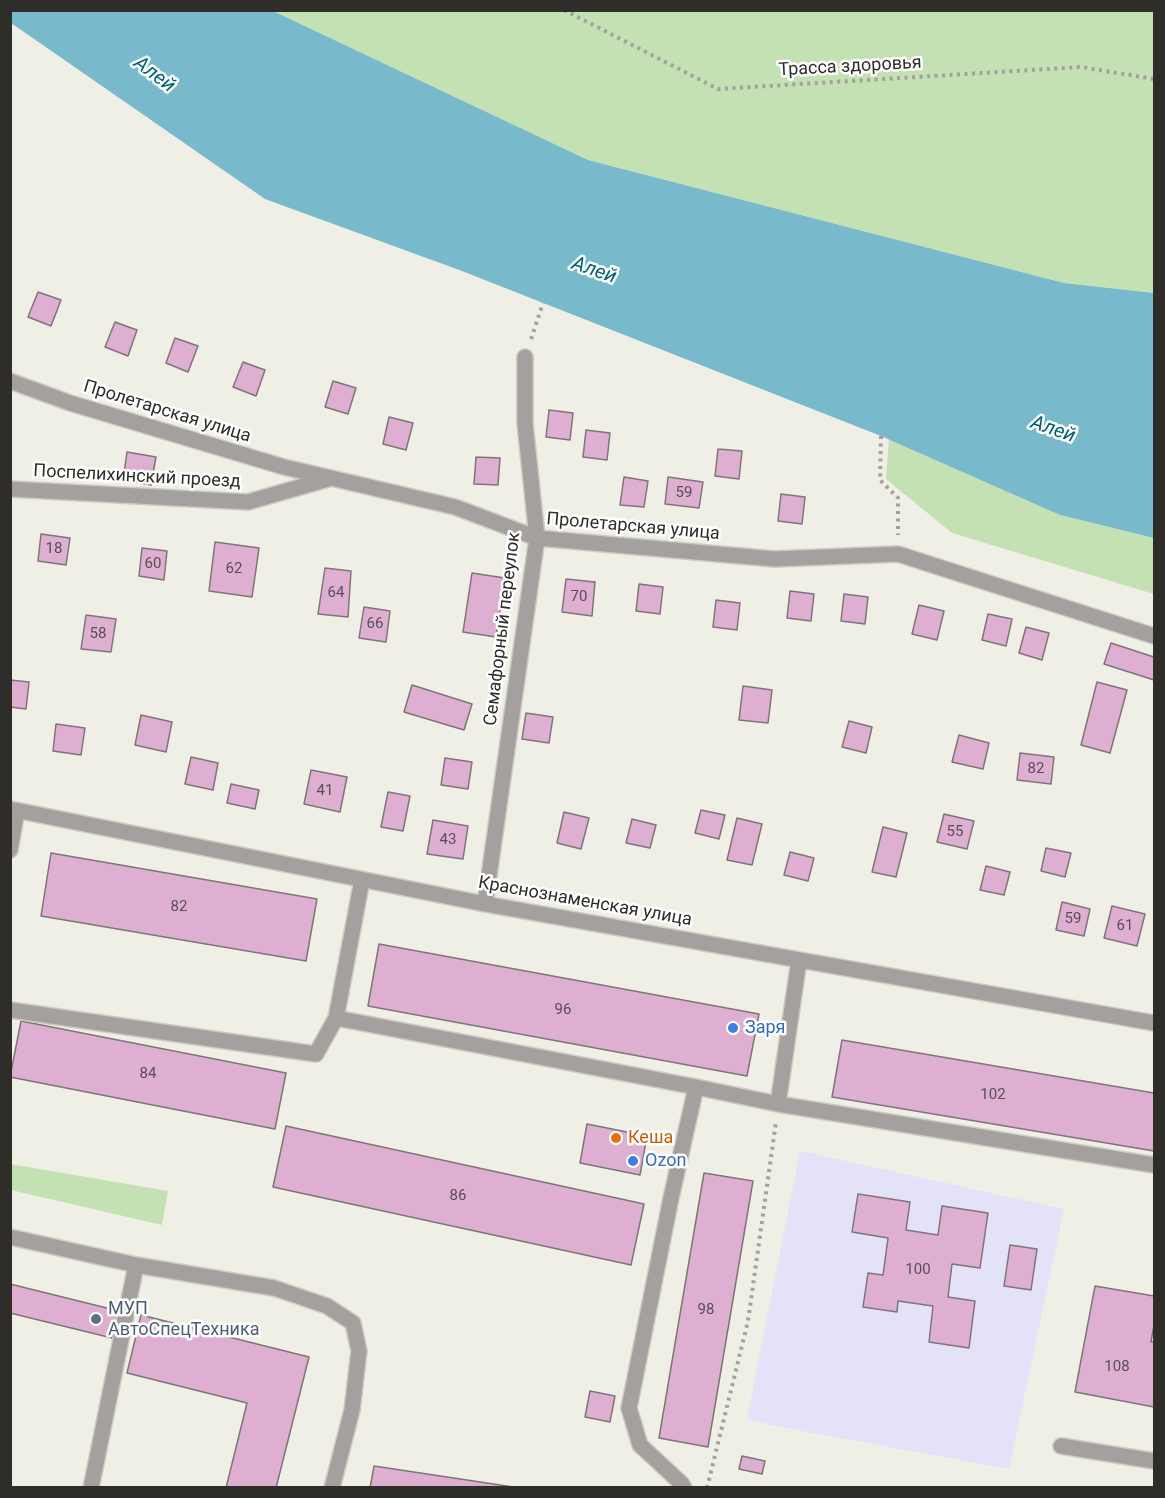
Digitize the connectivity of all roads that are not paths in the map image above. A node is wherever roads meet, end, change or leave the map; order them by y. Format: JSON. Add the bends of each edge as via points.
{"nodes":[{"id":1,"x":525,"y":357,"type":"road end"},
{"id":2,"x":10,"y":381,"type":"edge"},
{"id":3,"x":329,"y":478,"type":"junction"},
{"id":4,"x":10,"y":489,"type":"edge"},
{"id":5,"x":537,"y":538,"type":"junction"},
{"id":6,"x":1155,"y":636,"type":"edge"},
{"id":7,"x":14,"y":810,"type":"edge"},
{"id":8,"x":10,"y":850,"type":"edge"},
{"id":9,"x":362,"y":880,"type":"junction"},
{"id":10,"x":485,"y":904,"type":"junction"},
{"id":11,"x":799,"y":960,"type":"junction"},
{"id":12,"x":10,"y":1010,"type":"edge"},
{"id":13,"x":336,"y":1018,"type":"junction"},
{"id":14,"x":1155,"y":1023,"type":"edge"},
{"id":15,"x":696,"y":1087,"type":"junction"},
{"id":16,"x":778,"y":1104,"type":"junction"},
{"id":17,"x":1155,"y":1165,"type":"edge"},
{"id":18,"x":10,"y":1237,"type":"edge"},
{"id":19,"x":136,"y":1265,"type":"junction"},
{"id":20,"x":1061,"y":1446,"type":"dead end"},
{"id":21,"x":1155,"y":1461,"type":"edge"},
{"id":22,"x":91,"y":1488,"type":"edge"},
{"id":23,"x":332,"y":1488,"type":"edge"},
{"id":24,"x":684,"y":1488,"type":"edge"}],
"edges":[{"from":1,"to":5,"type":"street","name":"Семафорный переулок","via":[[525,423]]},
{"from":2,"to":3,"type":"street","name":"Пролетарская улица","via":[[70,403]]},
{"from":3,"to":4,"type":"street","name":"Поспелихинский проезд","via":[[248,502]]},
{"from":3,"to":5,"type":"street","name":"Пролетарская улица","via":[[455,507]]},
{"from":5,"to":6,"type":"street","name":"Пролетарская улица","via":[[775,559],[898,554]]},
{"from":5,"to":10,"type":"street","name":"Семафорный переулок"},
{"from":7,"to":8,"type":"street"},
{"from":7,"to":9,"type":"street","name":"Краснознаменская улица"},
{"from":9,"to":10,"type":"street","name":"Краснознаменская улица"},
{"from":9,"to":13,"type":"street"},
{"from":10,"to":11,"type":"street","name":"Краснознаменская улица"},
{"from":11,"to":14,"type":"street","name":"Краснознаменская улица"},
{"from":11,"to":16,"type":"street"},
{"from":12,"to":13,"type":"street","via":[[316,1054]]},
{"from":13,"to":15,"type":"street"},
{"from":15,"to":16,"type":"street"},
{"from":15,"to":24,"type":"street","via":[[629,1408],[640,1445]]},
{"from":16,"to":17,"type":"street"},
{"from":18,"to":19,"type":"street"},
{"from":19,"to":22,"type":"street"},
{"from":19,"to":23,"type":"street","via":[[274,1288],[327,1306],[353,1323],[359,1351],[352,1410]]},
{"from":20,"to":21,"type":"street"}]}
